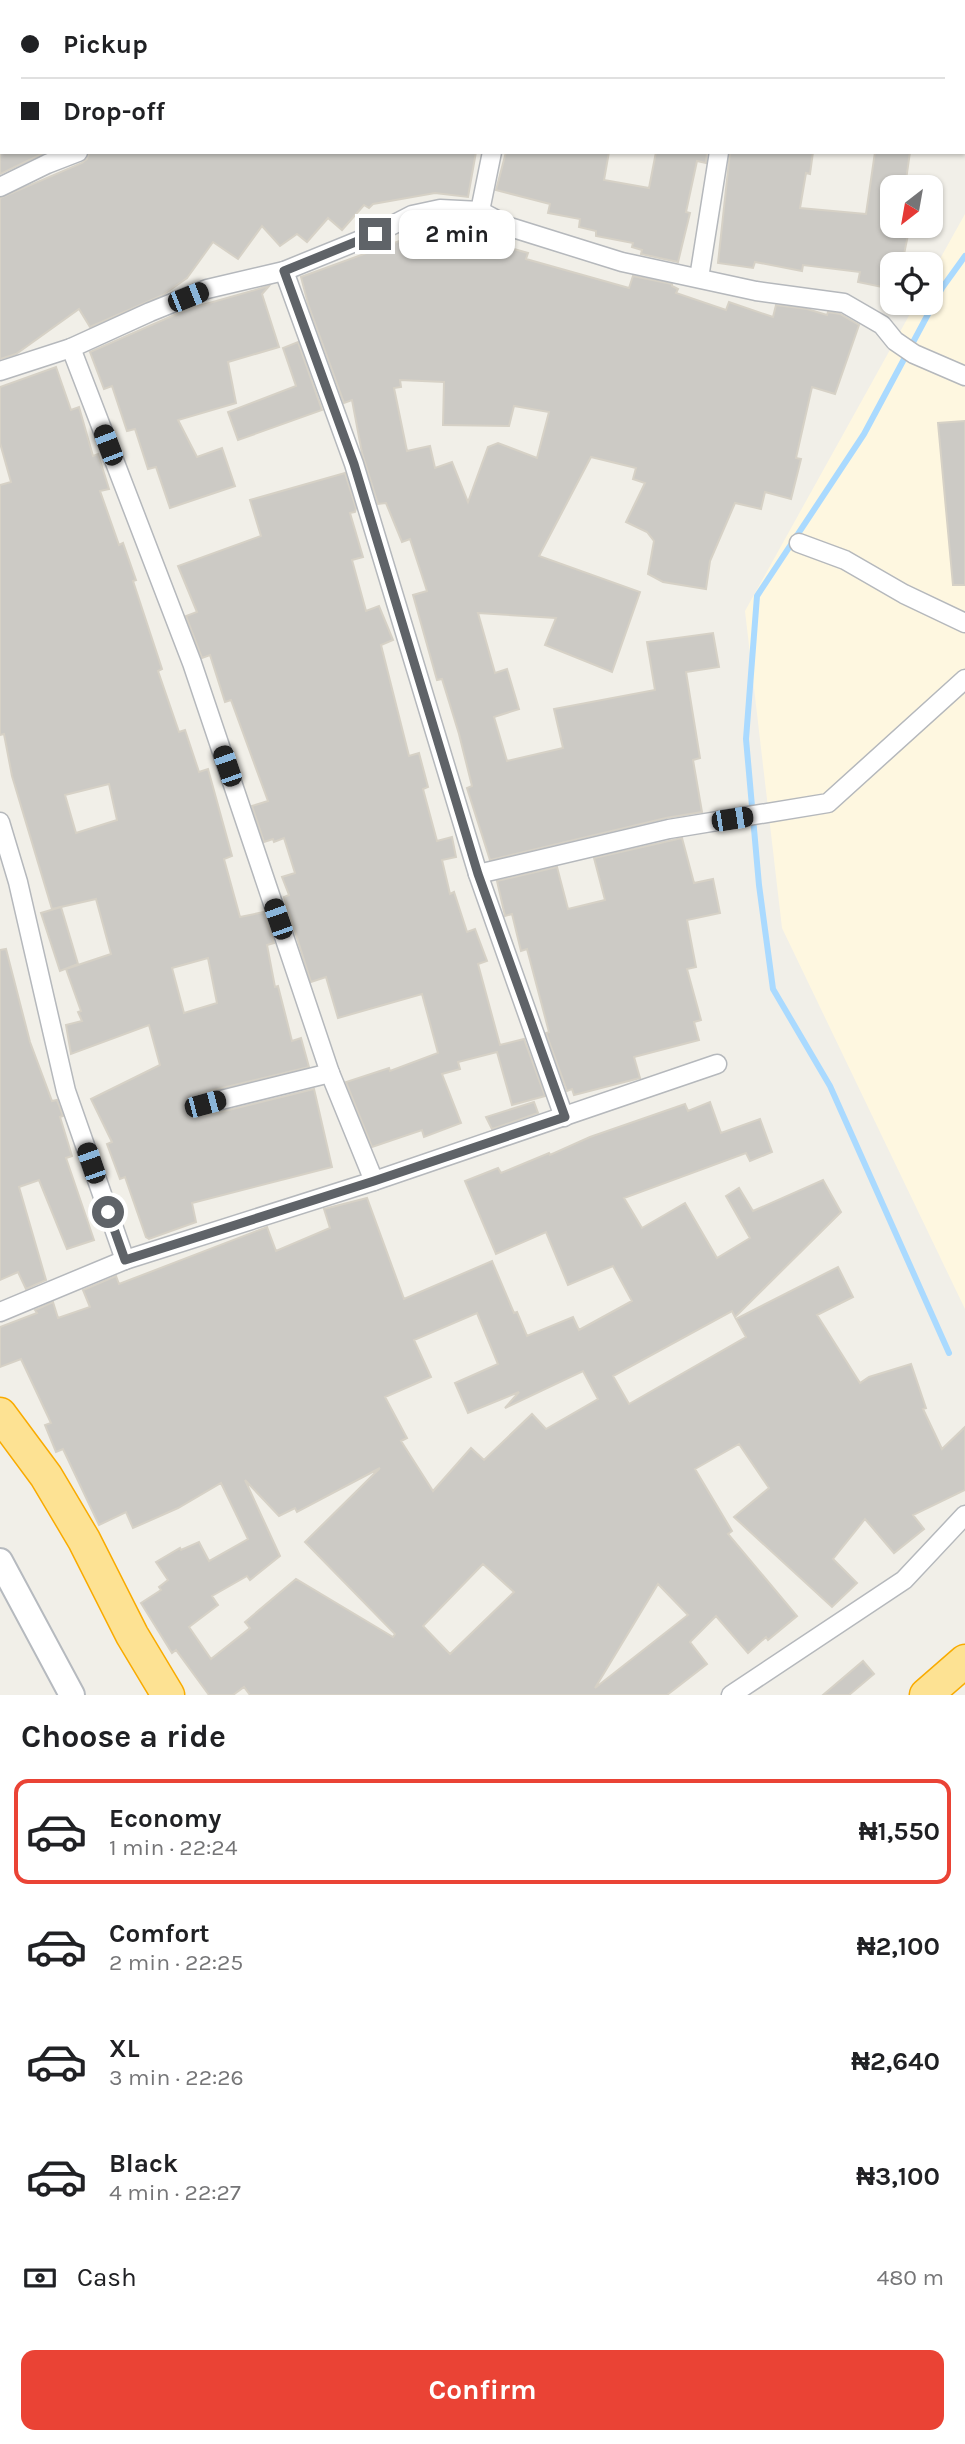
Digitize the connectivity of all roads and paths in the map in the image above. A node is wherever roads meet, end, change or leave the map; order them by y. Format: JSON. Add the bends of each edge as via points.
{"nodes":[{"id":1,"x":73,"y":154,"type":"edge"},
{"id":2,"x":492,"y":154,"type":"edge"},
{"id":3,"x":719,"y":154,"type":"edge"},
{"id":4,"x":0,"y":187,"type":"edge"},
{"id":5,"x":480,"y":211,"type":"junction"},
{"id":6,"x":284,"y":271,"type":"junction"},
{"id":7,"x":699,"y":278,"type":"junction"},
{"id":8,"x":71,"y":348,"type":"junction"},
{"id":9,"x":0,"y":371,"type":"edge"},
{"id":10,"x":965,"y":376,"type":"edge"},
{"id":11,"x":799,"y":543,"type":"dead end"},
{"id":12,"x":965,"y":623,"type":"edge"},
{"id":13,"x":965,"y":679,"type":"edge"},
{"id":14,"x":0,"y":822,"type":"edge"},
{"id":15,"x":478,"y":874,"type":"junction"},
{"id":16,"x":717,"y":1064,"type":"dead end"},
{"id":17,"x":330,"y":1073,"type":"junction"},
{"id":18,"x":205,"y":1104,"type":"dead end"},
{"id":19,"x":565,"y":1117,"type":"junction"},
{"id":20,"x":374,"y":1181,"type":"junction"},
{"id":21,"x":125,"y":1260,"type":"junction"},
{"id":22,"x":0,"y":1311,"type":"edge"},
{"id":23,"x":0,"y":1414,"type":"edge"},
{"id":24,"x":965,"y":1515,"type":"edge"},
{"id":25,"x":0,"y":1561,"type":"edge"},
{"id":26,"x":965,"y":1661,"type":"edge"},
{"id":27,"x":72,"y":1695,"type":"edge"},
{"id":28,"x":168,"y":1695,"type":"edge"},
{"id":29,"x":731,"y":1695,"type":"edge"},
{"id":30,"x":926,"y":1695,"type":"edge"}],
"edges":[{"from":1,"to":4,"type":"street"},
{"from":2,"to":5,"type":"street"},
{"from":3,"to":7,"type":"street"},
{"from":5,"to":6,"type":"street","via":[[440,209],[412,215]]},
{"from":5,"to":7,"type":"street","via":[[510,227],[567,246]]},
{"from":6,"to":8,"type":"street","via":[[207,289]]},
{"from":6,"to":15,"type":"street","via":[[354,464]]},
{"from":7,"to":10,"type":"street","via":[[844,303],[882,325],[907,349]]},
{"from":8,"to":9,"type":"street"},
{"from":8,"to":17,"type":"street","via":[[192,663]]},
{"from":11,"to":12,"type":"street","via":[[845,560]]},
{"from":13,"to":15,"type":"street","via":[[828,803],[669,829]]},
{"from":14,"to":21,"type":"street","via":[[66,1091]]},
{"from":15,"to":19,"type":"street"},
{"from":16,"to":19,"type":"street"},
{"from":17,"to":18,"type":"street"},
{"from":17,"to":20,"type":"street"},
{"from":19,"to":20,"type":"street"},
{"from":20,"to":21,"type":"street"},
{"from":21,"to":22,"type":"street"},
{"from":23,"to":28,"type":"highway","via":[[46,1476]]},
{"from":24,"to":29,"type":"street","via":[[904,1580]]},
{"from":25,"to":27,"type":"main road"},
{"from":26,"to":30,"type":"highway"}]}
